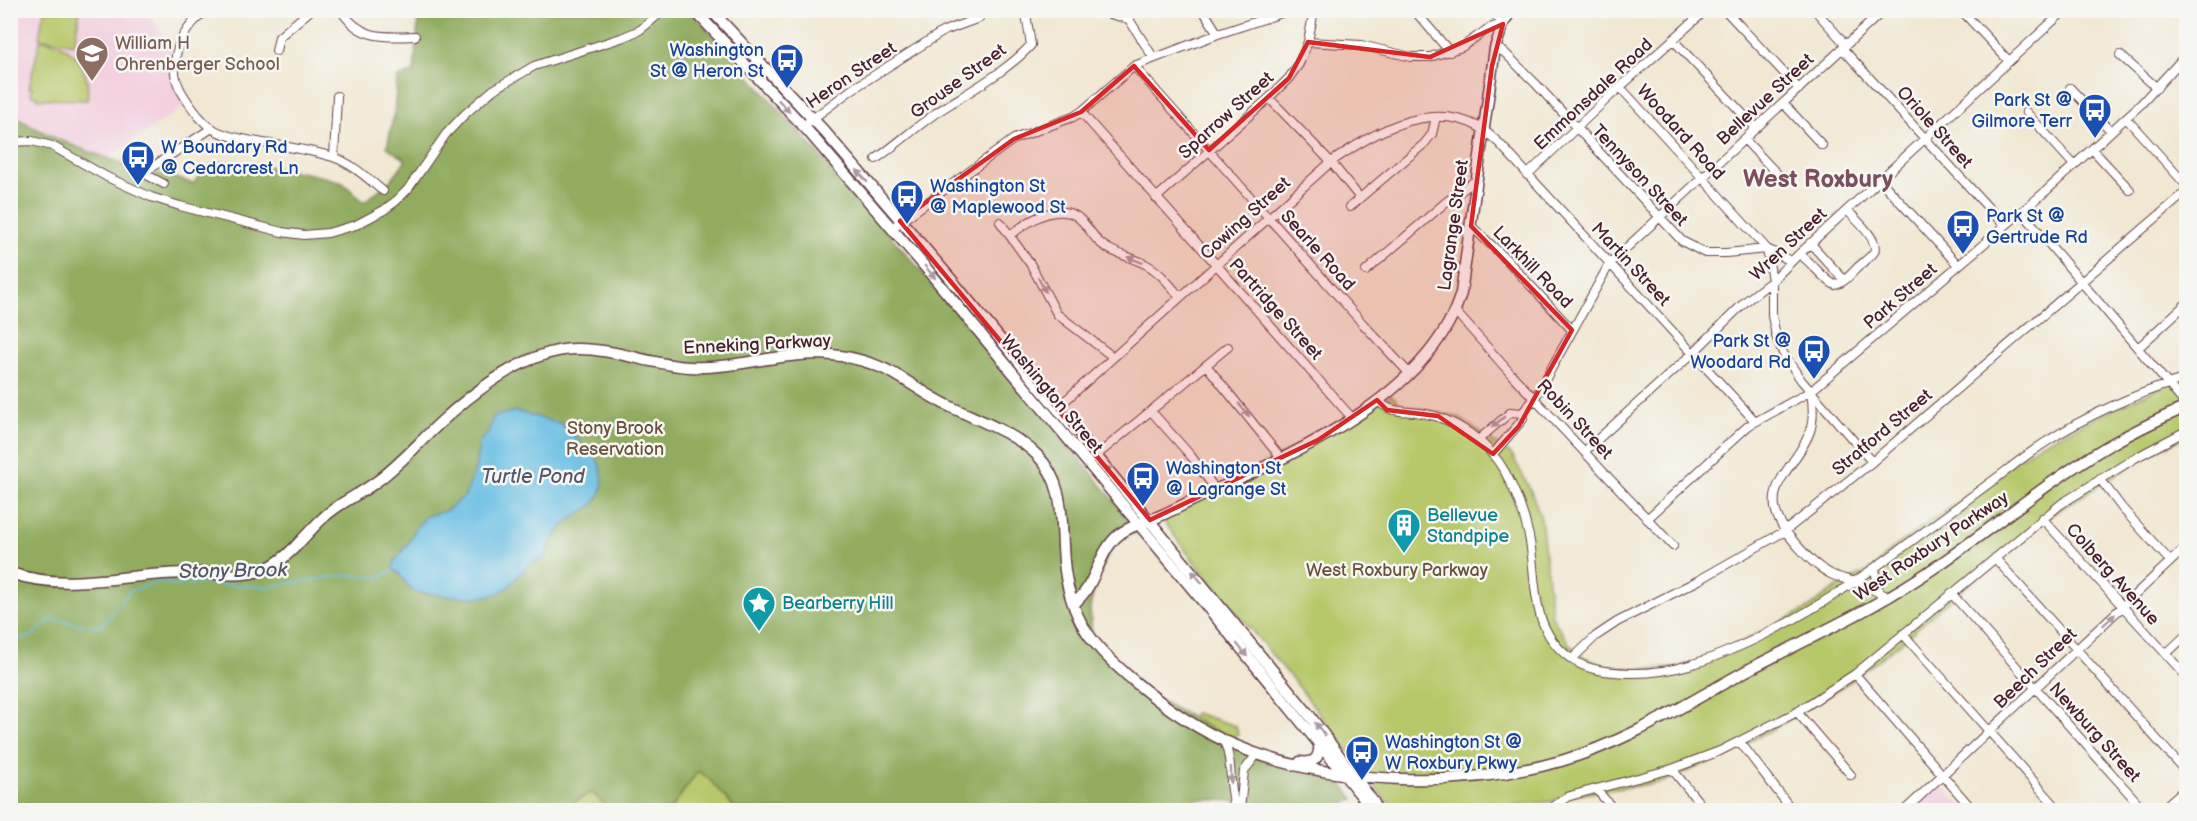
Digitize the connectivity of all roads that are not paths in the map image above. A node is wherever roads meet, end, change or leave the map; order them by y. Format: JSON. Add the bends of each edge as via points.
{"nodes":[{"id":1,"x":186,"y":10,"type":"edge"},
{"id":2,"x":207,"y":10,"type":"edge"},
{"id":3,"x":311,"y":10,"type":"edge"},
{"id":4,"x":341,"y":10,"type":"edge"},
{"id":5,"x":664,"y":10,"type":"edge"},
{"id":6,"x":694,"y":10,"type":"edge"},
{"id":7,"x":1095,"y":10,"type":"edge"},
{"id":8,"x":1122,"y":10,"type":"edge"},
{"id":9,"x":1203,"y":10,"type":"edge"},
{"id":10,"x":1314,"y":10,"type":"edge"},
{"id":11,"x":1414,"y":10,"type":"edge"},
{"id":12,"x":1491,"y":10,"type":"edge"},
{"id":13,"x":1511,"y":10,"type":"edge"},
{"id":14,"x":1706,"y":10,"type":"edge"},
{"id":15,"x":1725,"y":10,"type":"edge"},
{"id":16,"x":1815,"y":10,"type":"edge"},
{"id":17,"x":1884,"y":10,"type":"edge"},
{"id":18,"x":1961,"y":10,"type":"edge"},
{"id":19,"x":2065,"y":10,"type":"edge"},
{"id":20,"x":1287,"y":11,"type":"edge"},
{"id":21,"x":716,"y":12,"type":"edge"},
{"id":22,"x":1030,"y":12,"type":"edge"},
{"id":23,"x":979,"y":18,"type":"dead end"},
{"id":24,"x":195,"y":19,"type":"junction"},
{"id":25,"x":1128,"y":19,"type":"junction"},
{"id":26,"x":1503,"y":24,"type":"junction"},
{"id":27,"x":1218,"y":34,"type":"junction"},
{"id":28,"x":415,"y":36,"type":"dead end"},
{"id":29,"x":1673,"y":40,"type":"junction"},
{"id":30,"x":1308,"y":42,"type":"junction"},
{"id":31,"x":1844,"y":47,"type":"junction"},
{"id":32,"x":1495,"y":48,"type":"junction"},
{"id":33,"x":276,"y":51,"type":"dead end"},
{"id":34,"x":1450,"y":52,"type":"junction"},
{"id":35,"x":2120,"y":55,"type":"dead end"},
{"id":36,"x":2187,"y":55,"type":"edge"},
{"id":37,"x":1154,"y":57,"type":"junction"},
{"id":38,"x":2009,"y":61,"type":"junction"},
{"id":39,"x":1134,"y":66,"type":"junction"},
{"id":40,"x":1620,"y":87,"type":"junction"},
{"id":41,"x":2070,"y":88,"type":"dead end"},
{"id":42,"x":2157,"y":88,"type":"junction"},
{"id":43,"x":1799,"y":89,"type":"junction"},
{"id":44,"x":337,"y":96,"type":"dead end"},
{"id":45,"x":1269,"y":98,"type":"junction"},
{"id":46,"x":1783,"y":104,"type":"junction"},
{"id":47,"x":1082,"y":112,"type":"junction"},
{"id":48,"x":2026,"y":112,"type":"dead end"},
{"id":49,"x":1436,"y":117,"type":"junction"},
{"id":50,"x":2126,"y":118,"type":"junction"},
{"id":51,"x":808,"y":122,"type":"junction"},
{"id":52,"x":212,"y":128,"type":"junction"},
{"id":53,"x":1756,"y":128,"type":"junction"},
{"id":54,"x":1575,"y":129,"type":"junction"},
{"id":55,"x":1484,"y":130,"type":"junction"},
{"id":56,"x":2111,"y":131,"type":"junction"},
{"id":57,"x":1925,"y":138,"type":"junction"},
{"id":58,"x":1744,"y":139,"type":"junction"},
{"id":59,"x":10,"y":142,"type":"edge"},
{"id":60,"x":1822,"y":145,"type":"dead end"},
{"id":61,"x":2092,"y":149,"type":"junction"},
{"id":62,"x":1209,"y":150,"type":"junction"},
{"id":63,"x":334,"y":158,"type":"junction"},
{"id":64,"x":876,"y":159,"type":"dead end"},
{"id":65,"x":1331,"y":162,"type":"junction"},
{"id":66,"x":2074,"y":165,"type":"junction"},
{"id":67,"x":1527,"y":175,"type":"junction"},
{"id":68,"x":1702,"y":177,"type":"junction"},
{"id":69,"x":1476,"y":180,"type":"junction"},
{"id":70,"x":1880,"y":180,"type":"junction"},
{"id":71,"x":1784,"y":181,"type":"dead end"},
{"id":72,"x":164,"y":184,"type":"dead end"},
{"id":73,"x":2187,"y":185,"type":"edge"},
{"id":74,"x":2130,"y":190,"type":"dead end"},
{"id":75,"x":383,"y":191,"type":"dead end"},
{"id":76,"x":2187,"y":192,"type":"edge"},
{"id":77,"x":1156,"y":198,"type":"junction"},
{"id":78,"x":1360,"y":198,"type":"junction"},
{"id":79,"x":1350,"y":207,"type":"dead end"},
{"id":80,"x":1847,"y":210,"type":"junction"},
{"id":81,"x":2022,"y":212,"type":"junction"},
{"id":82,"x":1269,"y":218,"type":"junction"},
{"id":83,"x":1658,"y":218,"type":"junction"},
{"id":84,"x":1000,"y":222,"type":"dead end"},
{"id":85,"x":896,"y":225,"type":"junction"},
{"id":86,"x":1471,"y":226,"type":"junction"},
{"id":87,"x":2005,"y":226,"type":"junction"},
{"id":88,"x":1010,"y":235,"type":"junction"},
{"id":89,"x":1810,"y":243,"type":"junction"},
{"id":90,"x":1767,"y":249,"type":"junction"},
{"id":91,"x":1799,"y":254,"type":"junction"},
{"id":92,"x":1791,"y":261,"type":"junction"},
{"id":93,"x":1610,"y":263,"type":"junction"},
{"id":94,"x":1216,"y":264,"type":"junction"},
{"id":95,"x":1959,"y":265,"type":"junction"},
{"id":96,"x":1366,"y":271,"type":"dead end"},
{"id":97,"x":1844,"y":280,"type":"junction"},
{"id":98,"x":1772,"y":281,"type":"junction"},
{"id":99,"x":2082,"y":281,"type":"junction"},
{"id":100,"x":1180,"y":297,"type":"junction"},
{"id":101,"x":2187,"y":304,"type":"edge"},
{"id":102,"x":1455,"y":311,"type":"junction"},
{"id":103,"x":1572,"y":330,"type":"junction"},
{"id":104,"x":1228,"y":347,"type":"dead end"},
{"id":105,"x":2138,"y":348,"type":"junction"},
{"id":106,"x":1693,"y":353,"type":"junction"},
{"id":107,"x":1113,"y":357,"type":"junction"},
{"id":108,"x":1206,"y":365,"type":"junction"},
{"id":109,"x":1409,"y":373,"type":"junction"},
{"id":110,"x":2187,"y":378,"type":"edge"},
{"id":111,"x":2168,"y":384,"type":"junction"},
{"id":112,"x":1811,"y":391,"type":"junction"},
{"id":113,"x":1534,"y":398,"type":"junction"},
{"id":114,"x":1377,"y":400,"type":"junction"},
{"id":115,"x":2187,"y":406,"type":"edge"},
{"id":116,"x":1056,"y":408,"type":"junction"},
{"id":117,"x":1151,"y":411,"type":"junction"},
{"id":118,"x":1522,"y":413,"type":"junction"},
{"id":119,"x":1353,"y":419,"type":"junction"},
{"id":120,"x":1755,"y":421,"type":"junction"},
{"id":121,"x":2187,"y":430,"type":"edge"},
{"id":122,"x":1478,"y":441,"type":"junction"},
{"id":123,"x":1585,"y":452,"type":"junction"},
{"id":124,"x":1493,"y":453,"type":"junction"},
{"id":125,"x":1096,"y":456,"type":"junction"},
{"id":126,"x":1281,"y":458,"type":"junction"},
{"id":127,"x":1872,"y":462,"type":"junction"},
{"id":128,"x":2100,"y":479,"type":"junction"},
{"id":129,"x":1216,"y":490,"type":"junction"},
{"id":130,"x":2042,"y":518,"type":"junction"},
{"id":131,"x":1647,"y":519,"type":"junction"},
{"id":132,"x":1150,"y":520,"type":"junction"},
{"id":133,"x":1138,"y":524,"type":"junction"},
{"id":134,"x":1785,"y":531,"type":"junction"},
{"id":135,"x":1673,"y":546,"type":"dead end"},
{"id":136,"x":2187,"y":547,"type":"edge"},
{"id":137,"x":1995,"y":558,"type":"junction"},
{"id":138,"x":2170,"y":561,"type":"junction"},
{"id":139,"x":1875,"y":568,"type":"junction"},
{"id":140,"x":10,"y":573,"type":"edge"},
{"id":141,"x":1855,"y":582,"type":"junction"},
{"id":142,"x":1951,"y":593,"type":"junction"},
{"id":143,"x":1884,"y":595,"type":"junction"},
{"id":144,"x":1074,"y":604,"type":"junction"},
{"id":145,"x":2123,"y":606,"type":"junction"},
{"id":146,"x":1904,"y":634,"type":"junction"},
{"id":147,"x":2187,"y":635,"type":"edge"},
{"id":148,"x":2076,"y":650,"type":"junction"},
{"id":149,"x":2166,"y":654,"type":"junction"},
{"id":150,"x":1572,"y":659,"type":"junction"},
{"id":151,"x":1855,"y":674,"type":"junction"},
{"id":152,"x":2187,"y":676,"type":"edge"},
{"id":153,"x":2036,"y":689,"type":"junction"},
{"id":154,"x":1797,"y":712,"type":"junction"},
{"id":155,"x":1990,"y":732,"type":"junction"},
{"id":156,"x":1224,"y":741,"type":"junction"},
{"id":157,"x":1740,"y":742,"type":"junction"},
{"id":158,"x":1319,"y":745,"type":"junction"},
{"id":159,"x":1257,"y":754,"type":"junction"},
{"id":160,"x":1270,"y":758,"type":"junction"},
{"id":161,"x":1672,"y":769,"type":"junction"},
{"id":162,"x":2187,"y":772,"type":"edge"},
{"id":163,"x":1343,"y":775,"type":"junction"},
{"id":164,"x":1851,"y":775,"type":"dead end"},
{"id":165,"x":1355,"y":776,"type":"junction"},
{"id":166,"x":1942,"y":777,"type":"junction"},
{"id":167,"x":2187,"y":788,"type":"edge"},
{"id":168,"x":1597,"y":790,"type":"junction"},
{"id":169,"x":1233,"y":810,"type":"edge"},
{"id":170,"x":1240,"y":810,"type":"edge"},
{"id":171,"x":1372,"y":810,"type":"edge"},
{"id":172,"x":1380,"y":810,"type":"edge"},
{"id":173,"x":1549,"y":810,"type":"edge"},
{"id":174,"x":1614,"y":810,"type":"edge"},
{"id":175,"x":1705,"y":810,"type":"edge"},
{"id":176,"x":1792,"y":810,"type":"edge"},
{"id":177,"x":1905,"y":810,"type":"edge"},
{"id":178,"x":1972,"y":810,"type":"edge"},
{"id":179,"x":2059,"y":810,"type":"edge"},
{"id":180,"x":2144,"y":810,"type":"edge"},
{"id":181,"x":2161,"y":810,"type":"edge"}],
"edges":[{"from":1,"to":24,"type":"street"},
{"from":2,"to":24,"type":"street"},
{"from":3,"to":33,"type":"street","via":[[279,37]]},
{"from":4,"to":28,"type":"street","via":[[360,31],[375,36]]},
{"from":5,"to":59,"type":"street","via":[[640,30],[534,66],[492,90],[446,134],[396,201],[356,225],[328,233],[282,232],[180,206],[107,177],[51,146],[32,141]]},
{"from":6,"to":51,"type":"main road","name":"Washington Street","one_way":true},
{"from":7,"to":25,"type":"street"},
{"from":8,"to":25,"type":"street"},
{"from":9,"to":27,"type":"street"},
{"from":10,"to":30,"type":"street","name":"Sparrow Street"},
{"from":11,"to":34,"type":"street"},
{"from":12,"to":26,"type":"street"},
{"from":13,"to":26,"type":"main road","name":"Lagrange Street"},
{"from":14,"to":29,"type":"street","name":"Emmonsdale Road"},
{"from":15,"to":43,"type":"street"},
{"from":16,"to":31,"type":"street","name":"Oriole Street"},
{"from":17,"to":31,"type":"street","name":"Bellevue Street"},
{"from":18,"to":38,"type":"street"},
{"from":19,"to":38,"type":"street","name":"Wren Street"},
{"from":20,"to":27,"type":"street"},
{"from":21,"to":51,"type":"main road","name":"Washington Street"},
{"from":22,"to":64,"type":"street","name":"Grouse Street","via":[[1031,45],[1026,50]]},
{"from":23,"to":51,"type":"street","name":"Heron Street","via":[[944,31]]},
{"from":24,"to":52,"type":"street","via":[[176,50],[175,78],[190,105]]},
{"from":25,"to":37,"type":"street"},
{"from":26,"to":32,"type":"main road","name":"Lagrange Street"},
{"from":26,"to":34,"type":"street","via":[[1489,28]]},
{"from":27,"to":37,"type":"street"},
{"from":29,"to":40,"type":"street","name":"Emmonsdale Road"},
{"from":29,"to":53,"type":"street"},
{"from":30,"to":34,"type":"street","via":[[1360,45],[1410,57]]},
{"from":30,"to":45,"type":"street","name":"Sparrow Street","via":[[1299,64]]},
{"from":31,"to":43,"type":"street","name":"Bellevue Street"},
{"from":31,"to":57,"type":"street","name":"Oriole Street"},
{"from":32,"to":54,"type":"street","name":"Tennyson Street","via":[[1504,52]]},
{"from":32,"to":55,"type":"main road","name":"Lagrange Street"},
{"from":35,"to":42,"type":"street"},
{"from":36,"to":42,"type":"street","name":"Park Street"},
{"from":37,"to":39,"type":"street"},
{"from":38,"to":57,"type":"street","name":"Wren Street"},
{"from":39,"to":47,"type":"street"},
{"from":39,"to":62,"type":"street","name":"Searle Road"},
{"from":40,"to":54,"type":"street","name":"Emmonsdale Road"},
{"from":40,"to":68,"type":"street","name":"Woodard Road"},
{"from":41,"to":56,"type":"street"},
{"from":42,"to":50,"type":"street","name":"Park Street"},
{"from":43,"to":46,"type":"street","name":"Bellevue Street"},
{"from":44,"to":63,"type":"street"},
{"from":45,"to":62,"type":"street","name":"Sparrow Street"},
{"from":45,"to":65,"type":"street"},
{"from":46,"to":53,"type":"street","name":"Bellevue Street"},
{"from":46,"to":60,"type":"street"},
{"from":47,"to":77,"type":"street","name":"Partridge Street"},
{"from":47,"to":85,"type":"street","via":[[1014,139]]},
{"from":48,"to":66,"type":"street"},
{"from":49,"to":55,"type":"street","name":"Cowing Street"},
{"from":49,"to":65,"type":"street","name":"Cowing Street","via":[[1379,132]]},
{"from":49,"to":78,"type":"street","via":[[1432,134],[1424,144]]},
{"from":50,"to":56,"type":"street","name":"Park Street"},
{"from":50,"to":73,"type":"street"},
{"from":51,"to":85,"type":"main road","name":"Washington Street"},
{"from":52,"to":63,"type":"street","via":[[238,138]]},
{"from":52,"to":72,"type":"street","via":[[143,173]]},
{"from":53,"to":58,"type":"street","name":"Bellevue Street"},
{"from":54,"to":67,"type":"street","name":"Emmonsdale Road"},
{"from":54,"to":83,"type":"street","name":"Tennyson Street"},
{"from":55,"to":67,"type":"street","name":"Martin Street"},
{"from":55,"to":69,"type":"main road","name":"Lagrange Street"},
{"from":56,"to":61,"type":"street","name":"Park Street"},
{"from":57,"to":70,"type":"street","name":"Wren Street"},
{"from":57,"to":87,"type":"street","name":"Oriole Street"},
{"from":58,"to":68,"type":"street","name":"Bellevue Street"},
{"from":58,"to":71,"type":"street"},
{"from":61,"to":66,"type":"street","name":"Park Street"},
{"from":61,"to":74,"type":"street"},
{"from":62,"to":77,"type":"street","name":"Sparrow Street"},
{"from":62,"to":82,"type":"street","name":"Searle Road"},
{"from":63,"to":75,"type":"street","via":[[351,165]]},
{"from":65,"to":78,"type":"street"},
{"from":65,"to":82,"type":"street","name":"Cowing Street"},
{"from":66,"to":81,"type":"street","name":"Park Street"},
{"from":67,"to":93,"type":"street","name":"Martin Street"},
{"from":68,"to":83,"type":"street","name":"Bellevue Street"},
{"from":68,"to":90,"type":"street","name":"Woodard Road"},
{"from":69,"to":86,"type":"main road","name":"Lagrange Street"},
{"from":69,"to":96,"type":"street"},
{"from":70,"to":80,"type":"street","name":"Wren Street"},
{"from":70,"to":95,"type":"street"},
{"from":76,"to":99,"type":"street","name":"Stratford Street"},
{"from":77,"to":94,"type":"street","name":"Partridge Street"},
{"from":78,"to":79,"type":"street"},
{"from":80,"to":89,"type":"street","name":"Wren Street"},
{"from":80,"to":97,"type":"street","via":[[1867,232],[1875,251]]},
{"from":81,"to":87,"type":"street","name":"Park Street"},
{"from":81,"to":99,"type":"street"},
{"from":82,"to":94,"type":"street","name":"Cowing Street"},
{"from":82,"to":109,"type":"street","name":"Searle Road"},
{"from":83,"to":90,"type":"street","name":"Tennyson Street","via":[[1682,240],[1705,253]]},
{"from":83,"to":93,"type":"street","name":"Bellevue Street"},
{"from":84,"to":88,"type":"street"},
{"from":85,"to":116,"type":"main road","name":"Washington Street"},
{"from":85,"to":133,"type":"main road","name":"Washington Street","one_way":true},
{"from":86,"to":102,"type":"main road","name":"Lagrange Street"},
{"from":86,"to":103,"type":"street","name":"Larkhill Road"},
{"from":87,"to":95,"type":"street","name":"Park Street"},
{"from":100,"to":88,"type":"street","one_way":true,"via":[[1148,265],[1108,248],[1070,213],[1047,214]]},
{"from":88,"to":107,"type":"street","one_way":true,"via":[[1057,314]]},
{"from":89,"to":91,"type":"street","name":"Wren Street"},
{"from":89,"to":97,"type":"street"},
{"from":90,"to":92,"type":"street"},
{"from":90,"to":98,"type":"street"},
{"from":91,"to":92,"type":"street","name":"Wren Street"},
{"from":91,"to":97,"type":"street","via":[[1831,284],[1838,285]]},
{"from":92,"to":98,"type":"street","name":"Wren Street"},
{"from":93,"to":103,"type":"street","name":"Bellevue Street"},
{"from":93,"to":106,"type":"street","name":"Martin Street"},
{"from":94,"to":100,"type":"street","name":"Cowing Street"},
{"from":94,"to":119,"type":"street","name":"Partridge Street"},
{"from":95,"to":112,"type":"street","name":"Park Street"},
{"from":98,"to":106,"type":"street","name":"Wren Street"},
{"from":98,"to":112,"type":"street","via":[[1776,336],[1791,367]]},
{"from":99,"to":105,"type":"street"},
{"from":99,"to":127,"type":"street","name":"Stratford Street"},
{"from":100,"to":107,"type":"street","name":"Cowing Street"},
{"from":101,"to":105,"type":"street"},
{"from":102,"to":109,"type":"main road","name":"Lagrange Street","via":[[1442,337]]},
{"from":102,"to":113,"type":"street","name":"Robin Street"},
{"from":103,"to":113,"type":"street","name":"Bellevue Street"},
{"from":104,"to":108,"type":"street"},
{"from":105,"to":111,"type":"street"},
{"from":106,"to":120,"type":"street","name":"Martin Street"},
{"from":106,"to":123,"type":"street","name":"Wren Street"},
{"from":107,"to":116,"type":"street","name":"Cowing Street"},
{"from":108,"to":117,"type":"street"},
{"from":108,"to":126,"type":"street","one_way":true},
{"from":109,"to":114,"type":"main road","name":"Lagrange Street"},
{"from":110,"to":111,"type":"street","name":"West Roxbury Parkway"},
{"from":111,"to":115,"type":"street"},
{"from":111,"to":139,"type":"street","name":"West Roxbury Parkway","via":[[2112,406],[2046,442]]},
{"from":112,"to":120,"type":"street","name":"Park Street"},
{"from":112,"to":127,"type":"street"},
{"from":112,"to":134,"type":"street","via":[[1813,422],[1807,441],[1782,477],[1774,500]]},
{"from":113,"to":118,"type":"street","name":"Bellevue Street"},
{"from":113,"to":123,"type":"street","name":"Robin Street"},
{"from":114,"to":119,"type":"main road","name":"Lagrange Street"},
{"from":114,"to":122,"type":"street","via":[[1388,410],[1438,416]]},
{"from":115,"to":143,"type":"main road","name":"West Roxbury Parkway","via":[[2094,455],[1952,556]]},
{"from":116,"to":125,"type":"main road","name":"Washington Street"},
{"from":117,"to":125,"type":"street"},
{"from":117,"to":129,"type":"street"},
{"from":118,"to":122,"type":"street","name":"Bellevue Street","one_way":true,"via":[[1511,412]]},
{"from":118,"to":124,"type":"street","name":"Bellevue Street","via":[[1519,426]]},
{"from":119,"to":126,"type":"main road","name":"Lagrange Street"},
{"from":120,"to":131,"type":"street","name":"Park Street"},
{"from":121,"to":128,"type":"street"},
{"from":122,"to":124,"type":"street"},
{"from":123,"to":131,"type":"street","name":"Robin Street"},
{"from":124,"to":150,"type":"street","via":[[1519,500],[1529,537],[1540,619],[1556,646]]},
{"from":132,"to":125,"type":"main road","name":"Washington Street","one_way":true},
{"from":126,"to":129,"type":"main road","name":"Lagrange Street"},
{"from":127,"to":134,"type":"street","name":"Stratford Street"},
{"from":128,"to":130,"type":"street"},
{"from":128,"to":138,"type":"street"},
{"from":129,"to":132,"type":"main road","name":"Lagrange Street"},
{"from":130,"to":137,"type":"street"},
{"from":130,"to":145,"type":"street","name":"Colberg Avenue"},
{"from":131,"to":135,"type":"street","name":"Robin Street"},
{"from":132,"to":133,"type":"main road","name":"Lagrange Street"},
{"from":165,"to":132,"type":"main road","name":"Washington Street","one_way":true},
{"from":133,"to":144,"type":"main road","name":"Lagrange Street","via":[[1107,547],[1086,590]]},
{"from":133,"to":158,"type":"main road","name":"Washington Street","one_way":true},
{"from":134,"to":141,"type":"street","via":[[1818,566]]},
{"from":134,"to":150,"type":"street","name":"Stratford Street","via":[[1617,622]]},
{"from":136,"to":138,"type":"street","name":"Beech Street"},
{"from":137,"to":142,"type":"street"},
{"from":137,"to":148,"type":"street"},
{"from":138,"to":145,"type":"street","name":"Beech Street"},
{"from":139,"to":141,"type":"street","name":"West Roxbury Parkway"},
{"from":139,"to":143,"type":"street"},
{"from":140,"to":144,"type":"main road","name":"Enneking Parkway","via":[[65,583],[170,573],[247,575],[262,570],[285,556],[328,512],[378,481],[445,417],[518,366],[547,353],[596,350],[691,367],[820,354],[849,357],[898,375],[1031,450],[1052,473],[1058,488],[1066,580]]},
{"from":141,"to":143,"type":"street"},
{"from":141,"to":150,"type":"street","name":"West Roxbury Parkway","via":[[1767,634],[1708,660],[1676,669],[1647,673],[1602,671]]},
{"from":142,"to":146,"type":"street"},
{"from":142,"to":153,"type":"street","name":"Newburg Street"},
{"from":143,"to":165,"type":"main road","name":"West Roxbury Parkway","via":[[1819,635],[1640,730],[1563,760],[1524,769],[1425,780]]},
{"from":144,"to":156,"type":"main road","name":"Enneking Parkway","via":[[1097,645],[1121,669],[1166,706]]},
{"from":148,"to":145,"type":"street","name":"Beech Street","one_way":true},
{"from":145,"to":149,"type":"street","name":"Colberg Avenue"},
{"from":146,"to":151,"type":"street"},
{"from":146,"to":155,"type":"street"},
{"from":147,"to":149,"type":"street"},
{"from":148,"to":153,"type":"street","name":"Beech Street"},
{"from":148,"to":162,"type":"street"},
{"from":149,"to":152,"type":"street","name":"Colberg Avenue"},
{"from":151,"to":154,"type":"street"},
{"from":151,"to":166,"type":"street"},
{"from":153,"to":155,"type":"street","name":"Beech Street"},
{"from":153,"to":180,"type":"street","name":"Newburg Street"},
{"from":154,"to":157,"type":"street"},
{"from":154,"to":164,"type":"street"},
{"from":155,"to":166,"type":"street","name":"Beech Street"},
{"from":155,"to":179,"type":"street"},
{"from":156,"to":159,"type":"main road","name":"Enneking Parkway"},
{"from":156,"to":169,"type":"street","one_way":true,"via":[[1230,758]]},
{"from":157,"to":161,"type":"street"},
{"from":157,"to":176,"type":"street"},
{"from":158,"to":160,"type":"main road","via":[[1318,757],[1308,764]]},
{"from":158,"to":163,"type":"main road","name":"Washington Street"},
{"from":159,"to":160,"type":"main road","name":"Enneking Parkway"},
{"from":159,"to":170,"type":"street","via":[[1244,771]]},
{"from":160,"to":163,"type":"main road","name":"Enneking Parkway"},
{"from":161,"to":168,"type":"street"},
{"from":161,"to":175,"type":"street"},
{"from":163,"to":165,"type":"main road","name":"West Roxbury Parkway"},
{"from":163,"to":171,"type":"main road","name":"Washington Street"},
{"from":165,"to":172,"type":"main road","name":"Washington Street"},
{"from":166,"to":177,"type":"street","name":"Beech Street"},
{"from":166,"to":178,"type":"street"},
{"from":167,"to":181,"type":"street"},
{"from":168,"to":173,"type":"street","via":[[1567,797]]},
{"from":168,"to":174,"type":"street"}]}
